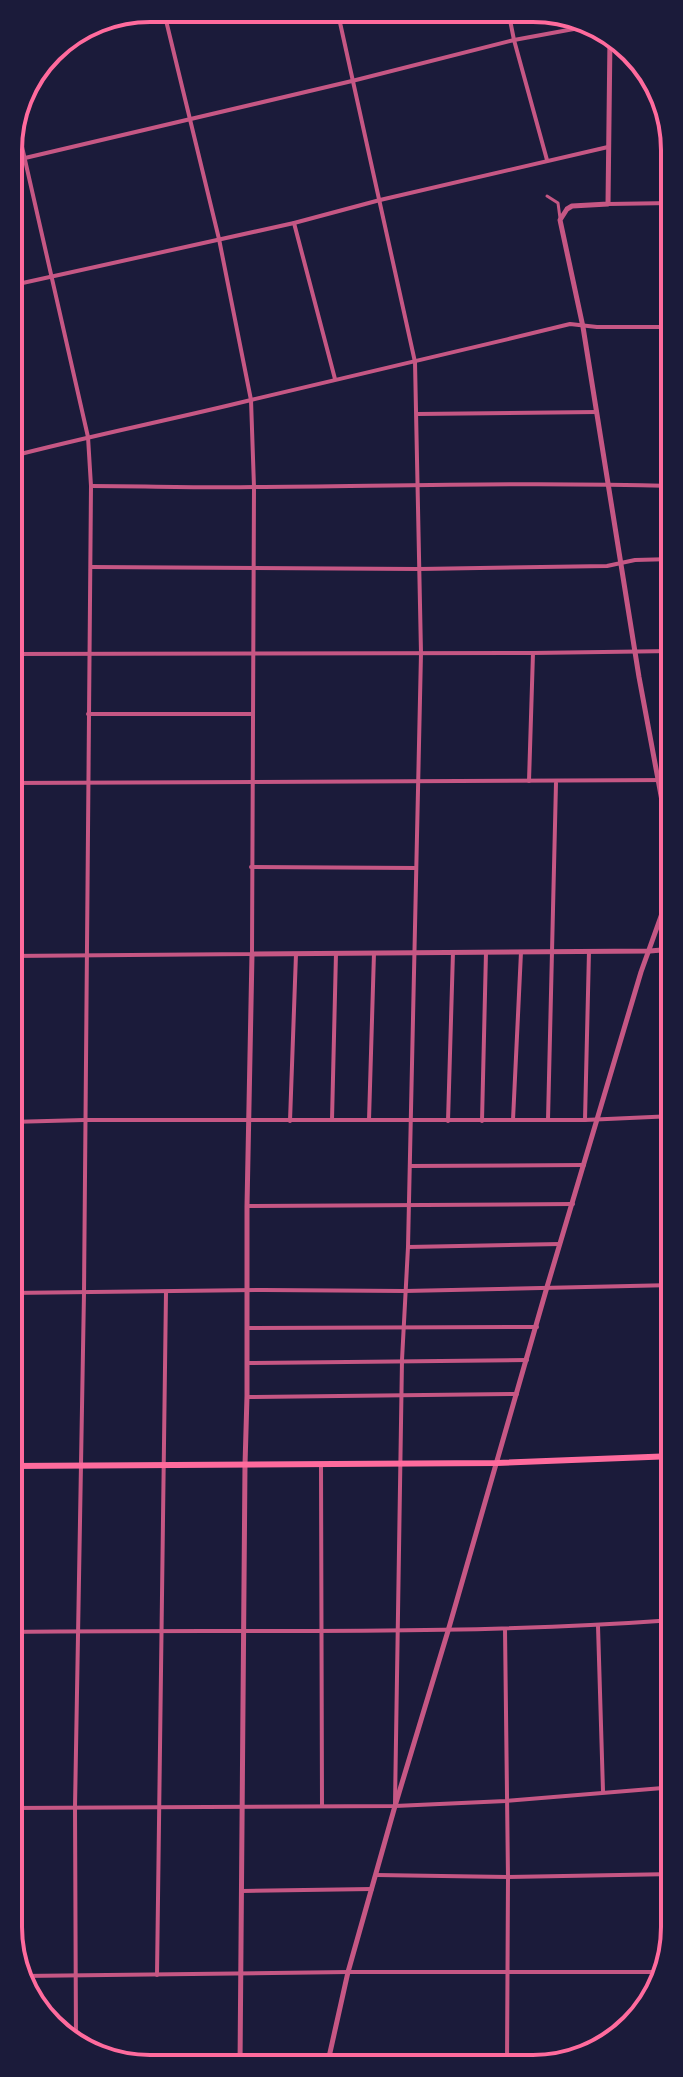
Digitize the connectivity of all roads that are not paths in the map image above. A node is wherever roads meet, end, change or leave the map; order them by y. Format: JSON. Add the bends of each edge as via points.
{"nodes":[{"id":1,"x":166,"y":22,"type":"edge"},
{"id":2,"x":340,"y":22,"type":"edge"},
{"id":3,"x":510,"y":22,"type":"edge"},
{"id":4,"x":574,"y":29,"type":"edge"},
{"id":5,"x":514,"y":40,"type":"junction"},
{"id":6,"x":610,"y":47,"type":"edge"},
{"id":7,"x":352,"y":81,"type":"junction"},
{"id":8,"x":189,"y":119,"type":"junction"},
{"id":9,"x":22,"y":145,"type":"edge"},
{"id":10,"x":608,"y":147,"type":"junction"},
{"id":11,"x":25,"y":158,"type":"junction"},
{"id":12,"x":22,"y":159,"type":"edge"},
{"id":13,"x":547,"y":160,"type":"junction"},
{"id":14,"x":547,"y":196,"type":"dead end"},
{"id":15,"x":380,"y":200,"type":"junction"},
{"id":16,"x":661,"y":203,"type":"edge"},
{"id":17,"x":608,"y":204,"type":"junction"},
{"id":18,"x":560,"y":220,"type":"junction"},
{"id":19,"x":294,"y":223,"type":"junction"},
{"id":20,"x":219,"y":239,"type":"junction"},
{"id":21,"x":53,"y":277,"type":"junction"},
{"id":22,"x":22,"y":283,"type":"edge"},
{"id":23,"x":583,"y":327,"type":"junction"},
{"id":24,"x":661,"y":327,"type":"edge"},
{"id":25,"x":415,"y":362,"type":"junction"},
{"id":26,"x":335,"y":379,"type":"junction"},
{"id":27,"x":251,"y":400,"type":"junction"},
{"id":28,"x":597,"y":412,"type":"junction"},
{"id":29,"x":417,"y":414,"type":"junction"},
{"id":30,"x":88,"y":437,"type":"junction"},
{"id":31,"x":22,"y":454,"type":"edge"},
{"id":32,"x":418,"y":484,"type":"junction"},
{"id":33,"x":608,"y":484,"type":"junction"},
{"id":34,"x":91,"y":486,"type":"junction"},
{"id":35,"x":661,"y":486,"type":"edge"},
{"id":36,"x":254,"y":487,"type":"junction"},
{"id":37,"x":661,"y":559,"type":"edge"},
{"id":38,"x":622,"y":562,"type":"junction"},
{"id":39,"x":91,"y":567,"type":"junction"},
{"id":40,"x":253,"y":569,"type":"junction"},
{"id":41,"x":419,"y":569,"type":"junction"},
{"id":42,"x":661,"y":651,"type":"edge"},
{"id":43,"x":253,"y":652,"type":"junction"},
{"id":44,"x":635,"y":652,"type":"junction"},
{"id":45,"x":421,"y":653,"type":"junction"},
{"id":46,"x":533,"y":653,"type":"junction"},
{"id":47,"x":22,"y":654,"type":"edge"},
{"id":48,"x":88,"y":654,"type":"junction"},
{"id":49,"x":88,"y":714,"type":"junction"},
{"id":50,"x":252,"y":714,"type":"junction"},
{"id":51,"x":252,"y":781,"type":"junction"},
{"id":52,"x":418,"y":781,"type":"junction"},
{"id":53,"x":529,"y":781,"type":"junction"},
{"id":54,"x":556,"y":781,"type":"junction"},
{"id":55,"x":658,"y":781,"type":"junction"},
{"id":56,"x":661,"y":781,"type":"edge"},
{"id":57,"x":22,"y":783,"type":"edge"},
{"id":58,"x":89,"y":783,"type":"junction"},
{"id":59,"x":661,"y":797,"type":"edge"},
{"id":60,"x":251,"y":867,"type":"junction"},
{"id":61,"x":416,"y":868,"type":"junction"},
{"id":62,"x":661,"y":919,"type":"edge"},
{"id":63,"x":661,"y":950,"type":"edge"},
{"id":64,"x":589,"y":951,"type":"junction"},
{"id":65,"x":650,"y":951,"type":"junction"},
{"id":66,"x":414,"y":952,"type":"junction"},
{"id":67,"x":453,"y":952,"type":"junction"},
{"id":68,"x":486,"y":952,"type":"junction"},
{"id":69,"x":521,"y":952,"type":"junction"},
{"id":70,"x":552,"y":952,"type":"junction"},
{"id":71,"x":336,"y":953,"type":"junction"},
{"id":72,"x":374,"y":953,"type":"junction"},
{"id":73,"x":252,"y":954,"type":"junction"},
{"id":74,"x":296,"y":954,"type":"junction"},
{"id":75,"x":86,"y":955,"type":"junction"},
{"id":76,"x":22,"y":956,"type":"edge"},
{"id":77,"x":661,"y":1117,"type":"edge"},
{"id":78,"x":84,"y":1120,"type":"junction"},
{"id":79,"x":332,"y":1120,"type":"junction"},
{"id":80,"x":369,"y":1120,"type":"junction"},
{"id":81,"x":410,"y":1120,"type":"junction"},
{"id":82,"x":513,"y":1120,"type":"junction"},
{"id":83,"x":548,"y":1120,"type":"junction"},
{"id":84,"x":585,"y":1120,"type":"junction"},
{"id":85,"x":598,"y":1120,"type":"junction"},
{"id":86,"x":250,"y":1121,"type":"junction"},
{"id":87,"x":290,"y":1121,"type":"junction"},
{"id":88,"x":448,"y":1121,"type":"junction"},
{"id":89,"x":482,"y":1121,"type":"junction"},
{"id":90,"x":22,"y":1122,"type":"edge"},
{"id":91,"x":585,"y":1165,"type":"junction"},
{"id":92,"x":410,"y":1166,"type":"junction"},
{"id":93,"x":408,"y":1204,"type":"junction"},
{"id":94,"x":573,"y":1204,"type":"junction"},
{"id":95,"x":247,"y":1206,"type":"junction"},
{"id":96,"x":560,"y":1244,"type":"junction"},
{"id":97,"x":408,"y":1247,"type":"junction"},
{"id":98,"x":661,"y":1285,"type":"edge"},
{"id":99,"x":547,"y":1287,"type":"junction"},
{"id":100,"x":248,"y":1290,"type":"junction"},
{"id":101,"x":405,"y":1291,"type":"junction"},
{"id":102,"x":166,"y":1292,"type":"junction"},
{"id":103,"x":22,"y":1293,"type":"edge"},
{"id":104,"x":84,"y":1293,"type":"junction"},
{"id":105,"x":404,"y":1326,"type":"junction"},
{"id":106,"x":537,"y":1327,"type":"junction"},
{"id":107,"x":247,"y":1328,"type":"junction"},
{"id":108,"x":402,"y":1360,"type":"junction"},
{"id":109,"x":527,"y":1360,"type":"junction"},
{"id":110,"x":247,"y":1363,"type":"junction"},
{"id":111,"x":517,"y":1394,"type":"junction"},
{"id":112,"x":402,"y":1395,"type":"junction"},
{"id":113,"x":247,"y":1396,"type":"junction"},
{"id":114,"x":661,"y":1457,"type":"edge"},
{"id":115,"x":402,"y":1463,"type":"junction"},
{"id":116,"x":497,"y":1463,"type":"junction"},
{"id":117,"x":321,"y":1464,"type":"junction"},
{"id":118,"x":163,"y":1465,"type":"junction"},
{"id":119,"x":245,"y":1465,"type":"junction"},
{"id":120,"x":22,"y":1466,"type":"edge"},
{"id":121,"x":80,"y":1466,"type":"junction"},
{"id":122,"x":661,"y":1621,"type":"edge"},
{"id":123,"x":598,"y":1626,"type":"junction"},
{"id":124,"x":505,"y":1628,"type":"junction"},
{"id":125,"x":396,"y":1630,"type":"junction"},
{"id":126,"x":78,"y":1631,"type":"junction"},
{"id":127,"x":244,"y":1631,"type":"junction"},
{"id":128,"x":323,"y":1631,"type":"junction"},
{"id":129,"x":448,"y":1631,"type":"junction"},
{"id":130,"x":22,"y":1632,"type":"edge"},
{"id":131,"x":162,"y":1632,"type":"junction"},
{"id":132,"x":661,"y":1788,"type":"edge"},
{"id":133,"x":603,"y":1792,"type":"junction"},
{"id":134,"x":506,"y":1801,"type":"junction"},
{"id":135,"x":395,"y":1806,"type":"junction"},
{"id":136,"x":75,"y":1807,"type":"junction"},
{"id":137,"x":158,"y":1807,"type":"junction"},
{"id":138,"x":242,"y":1807,"type":"junction"},
{"id":139,"x":322,"y":1807,"type":"junction"},
{"id":140,"x":22,"y":1808,"type":"edge"},
{"id":141,"x":661,"y":1874,"type":"edge"},
{"id":142,"x":376,"y":1875,"type":"junction"},
{"id":143,"x":508,"y":1877,"type":"junction"},
{"id":144,"x":372,"y":1889,"type":"junction"},
{"id":145,"x":242,"y":1891,"type":"junction"},
{"id":146,"x":348,"y":1972,"type":"junction"},
{"id":147,"x":507,"y":1972,"type":"junction"},
{"id":148,"x":652,"y":1972,"type":"edge"},
{"id":149,"x":241,"y":1974,"type":"junction"},
{"id":150,"x":76,"y":1975,"type":"junction"},
{"id":151,"x":157,"y":1975,"type":"junction"},
{"id":152,"x":32,"y":1976,"type":"edge"},
{"id":153,"x":76,"y":2031,"type":"edge"},
{"id":154,"x":240,"y":2055,"type":"edge"},
{"id":155,"x":329,"y":2055,"type":"edge"},
{"id":156,"x":507,"y":2055,"type":"edge"}],
"edges":[{"from":1,"to":8,"type":"street"},
{"from":2,"to":7,"type":"street"},
{"from":3,"to":5,"type":"street"},
{"from":4,"to":5,"type":"street"},
{"from":5,"to":7,"type":"street"},
{"from":5,"to":13,"type":"street"},
{"from":6,"to":10,"type":"street"},
{"from":7,"to":8,"type":"street"},
{"from":7,"to":15,"type":"street"},
{"from":8,"to":11,"type":"street"},
{"from":8,"to":20,"type":"street"},
{"from":9,"to":11,"type":"street"},
{"from":10,"to":13,"type":"street"},
{"from":10,"to":17,"type":"street"},
{"from":11,"to":12,"type":"street"},
{"from":11,"to":21,"type":"street"},
{"from":13,"to":15,"type":"street"},
{"from":14,"to":18,"type":"street","via":[[558,203]]},
{"from":15,"to":19,"type":"street"},
{"from":15,"to":25,"type":"street"},
{"from":16,"to":17,"type":"street"},
{"from":17,"to":18,"type":"street","via":[[572,206]]},
{"from":18,"to":23,"type":"street"},
{"from":19,"to":20,"type":"street"},
{"from":19,"to":26,"type":"street"},
{"from":20,"to":21,"type":"street"},
{"from":20,"to":27,"type":"street"},
{"from":21,"to":22,"type":"street"},
{"from":21,"to":30,"type":"street"},
{"from":23,"to":24,"type":"street"},
{"from":23,"to":25,"type":"street","via":[[570,324]]},
{"from":23,"to":28,"type":"street"},
{"from":25,"to":26,"type":"street"},
{"from":25,"to":29,"type":"street"},
{"from":26,"to":27,"type":"street"},
{"from":27,"to":30,"type":"street"},
{"from":27,"to":36,"type":"street"},
{"from":28,"to":29,"type":"street"},
{"from":28,"to":33,"type":"street"},
{"from":29,"to":32,"type":"street"},
{"from":30,"to":31,"type":"street"},
{"from":30,"to":34,"type":"street"},
{"from":32,"to":33,"type":"street"},
{"from":32,"to":36,"type":"street"},
{"from":32,"to":41,"type":"street"},
{"from":33,"to":35,"type":"street"},
{"from":33,"to":38,"type":"street"},
{"from":34,"to":36,"type":"street"},
{"from":34,"to":39,"type":"street"},
{"from":36,"to":40,"type":"street"},
{"from":37,"to":38,"type":"street"},
{"from":38,"to":41,"type":"street"},
{"from":38,"to":44,"type":"street"},
{"from":39,"to":40,"type":"street"},
{"from":39,"to":48,"type":"street"},
{"from":40,"to":41,"type":"street"},
{"from":40,"to":43,"type":"street"},
{"from":41,"to":45,"type":"street"},
{"from":42,"to":44,"type":"street"},
{"from":43,"to":45,"type":"street"},
{"from":43,"to":48,"type":"street"},
{"from":43,"to":50,"type":"street"},
{"from":44,"to":46,"type":"street"},
{"from":44,"to":55,"type":"street"},
{"from":45,"to":46,"type":"street"},
{"from":45,"to":52,"type":"street"},
{"from":46,"to":53,"type":"street"},
{"from":47,"to":48,"type":"street"},
{"from":48,"to":49,"type":"street"},
{"from":49,"to":50,"type":"street"},
{"from":49,"to":58,"type":"street"},
{"from":50,"to":51,"type":"street"},
{"from":51,"to":52,"type":"street"},
{"from":51,"to":58,"type":"street"},
{"from":51,"to":60,"type":"street"},
{"from":52,"to":53,"type":"street"},
{"from":52,"to":61,"type":"street"},
{"from":53,"to":54,"type":"street"},
{"from":54,"to":55,"type":"street"},
{"from":54,"to":70,"type":"street"},
{"from":55,"to":56,"type":"street"},
{"from":55,"to":59,"type":"street"},
{"from":57,"to":58,"type":"street"},
{"from":58,"to":75,"type":"street"},
{"from":60,"to":61,"type":"street"},
{"from":60,"to":73,"type":"street"},
{"from":61,"to":66,"type":"street"},
{"from":62,"to":65,"type":"street"},
{"from":63,"to":65,"type":"street"},
{"from":64,"to":65,"type":"street"},
{"from":64,"to":70,"type":"street"},
{"from":64,"to":84,"type":"street"},
{"from":65,"to":85,"type":"street"},
{"from":66,"to":67,"type":"street"},
{"from":66,"to":72,"type":"street"},
{"from":66,"to":81,"type":"street"},
{"from":67,"to":68,"type":"street"},
{"from":67,"to":88,"type":"street"},
{"from":68,"to":69,"type":"street"},
{"from":68,"to":89,"type":"street"},
{"from":69,"to":70,"type":"street"},
{"from":69,"to":82,"type":"street"},
{"from":70,"to":83,"type":"street"},
{"from":71,"to":72,"type":"street"},
{"from":71,"to":74,"type":"street"},
{"from":71,"to":79,"type":"street"},
{"from":72,"to":80,"type":"street"},
{"from":73,"to":74,"type":"street"},
{"from":73,"to":75,"type":"street"},
{"from":73,"to":86,"type":"street"},
{"from":74,"to":87,"type":"street"},
{"from":75,"to":76,"type":"street"},
{"from":75,"to":78,"type":"street"},
{"from":77,"to":85,"type":"street"},
{"from":78,"to":86,"type":"street"},
{"from":78,"to":90,"type":"street"},
{"from":78,"to":104,"type":"street"},
{"from":79,"to":80,"type":"street"},
{"from":79,"to":87,"type":"street"},
{"from":80,"to":81,"type":"street"},
{"from":81,"to":88,"type":"street"},
{"from":81,"to":92,"type":"street"},
{"from":82,"to":83,"type":"street"},
{"from":82,"to":89,"type":"street"},
{"from":83,"to":84,"type":"street"},
{"from":84,"to":85,"type":"street"},
{"from":85,"to":91,"type":"street"},
{"from":86,"to":87,"type":"street"},
{"from":86,"to":95,"type":"street"},
{"from":88,"to":89,"type":"street"},
{"from":91,"to":92,"type":"street"},
{"from":91,"to":94,"type":"street"},
{"from":92,"to":93,"type":"street"},
{"from":93,"to":94,"type":"street"},
{"from":93,"to":95,"type":"street"},
{"from":93,"to":97,"type":"street"},
{"from":94,"to":96,"type":"street"},
{"from":95,"to":100,"type":"street"},
{"from":96,"to":97,"type":"street"},
{"from":96,"to":99,"type":"street"},
{"from":97,"to":101,"type":"street"},
{"from":98,"to":99,"type":"street"},
{"from":99,"to":101,"type":"street"},
{"from":99,"to":106,"type":"street"},
{"from":100,"to":101,"type":"street"},
{"from":100,"to":102,"type":"street"},
{"from":100,"to":107,"type":"street"},
{"from":101,"to":105,"type":"street"},
{"from":102,"to":104,"type":"street"},
{"from":102,"to":118,"type":"street"},
{"from":103,"to":104,"type":"street"},
{"from":104,"to":121,"type":"street"},
{"from":105,"to":106,"type":"street"},
{"from":105,"to":107,"type":"street"},
{"from":105,"to":108,"type":"street"},
{"from":106,"to":109,"type":"street"},
{"from":107,"to":110,"type":"street"},
{"from":108,"to":109,"type":"street"},
{"from":108,"to":110,"type":"street"},
{"from":108,"to":112,"type":"street"},
{"from":109,"to":111,"type":"street"},
{"from":110,"to":113,"type":"street"},
{"from":111,"to":112,"type":"street"},
{"from":111,"to":116,"type":"street"},
{"from":112,"to":113,"type":"street"},
{"from":112,"to":115,"type":"street"},
{"from":113,"to":119,"type":"street"},
{"from":114,"to":116,"type":"main road"},
{"from":115,"to":116,"type":"main road"},
{"from":115,"to":117,"type":"main road"},
{"from":115,"to":125,"type":"street"},
{"from":116,"to":129,"type":"street"},
{"from":117,"to":119,"type":"main road"},
{"from":117,"to":128,"type":"street"},
{"from":118,"to":119,"type":"main road"},
{"from":118,"to":121,"type":"main road"},
{"from":118,"to":131,"type":"street"},
{"from":119,"to":127,"type":"street"},
{"from":120,"to":121,"type":"main road"},
{"from":121,"to":126,"type":"street"},
{"from":122,"to":123,"type":"street"},
{"from":123,"to":124,"type":"street"},
{"from":123,"to":133,"type":"street"},
{"from":124,"to":129,"type":"street"},
{"from":124,"to":134,"type":"street"},
{"from":125,"to":128,"type":"street"},
{"from":125,"to":129,"type":"street"},
{"from":125,"to":135,"type":"street"},
{"from":126,"to":130,"type":"street"},
{"from":126,"to":131,"type":"street"},
{"from":126,"to":136,"type":"street"},
{"from":127,"to":128,"type":"street"},
{"from":127,"to":131,"type":"street"},
{"from":127,"to":138,"type":"street"},
{"from":128,"to":139,"type":"street"},
{"from":129,"to":135,"type":"street"},
{"from":131,"to":137,"type":"street"},
{"from":132,"to":133,"type":"street"},
{"from":133,"to":134,"type":"street"},
{"from":134,"to":135,"type":"street"},
{"from":134,"to":143,"type":"street"},
{"from":135,"to":139,"type":"street"},
{"from":135,"to":142,"type":"street"},
{"from":136,"to":137,"type":"street"},
{"from":136,"to":140,"type":"street"},
{"from":136,"to":150,"type":"street"},
{"from":137,"to":138,"type":"street"},
{"from":137,"to":151,"type":"street"},
{"from":138,"to":139,"type":"street"},
{"from":138,"to":145,"type":"street"},
{"from":141,"to":143,"type":"street"},
{"from":142,"to":143,"type":"street"},
{"from":142,"to":144,"type":"street"},
{"from":143,"to":147,"type":"street"},
{"from":144,"to":145,"type":"street"},
{"from":144,"to":146,"type":"street"},
{"from":145,"to":149,"type":"street"},
{"from":146,"to":147,"type":"street"},
{"from":146,"to":149,"type":"street"},
{"from":146,"to":155,"type":"street"},
{"from":147,"to":148,"type":"street"},
{"from":147,"to":156,"type":"street"},
{"from":149,"to":151,"type":"street"},
{"from":149,"to":154,"type":"street"},
{"from":150,"to":151,"type":"street"},
{"from":150,"to":152,"type":"street"},
{"from":150,"to":153,"type":"street"}]}
